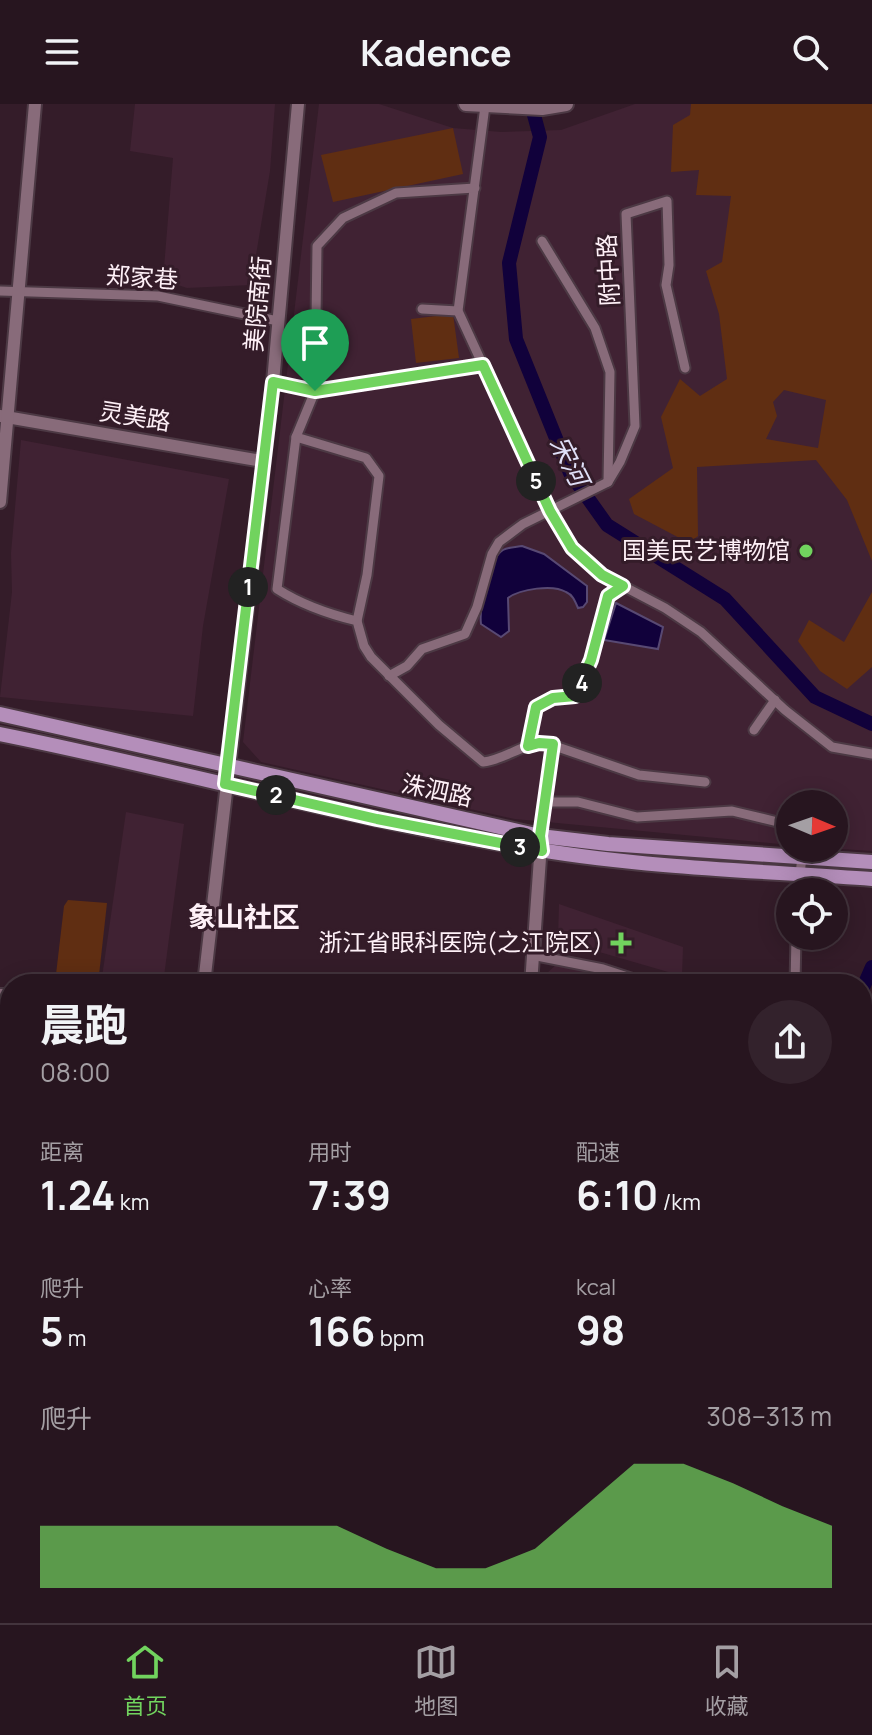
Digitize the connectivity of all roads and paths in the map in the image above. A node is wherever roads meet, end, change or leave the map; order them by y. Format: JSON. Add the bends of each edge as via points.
{"nodes":[{"id":1,"x":35,"y":104,"type":"edge"},
{"id":2,"x":298,"y":104,"type":"edge"},
{"id":3,"x":466,"y":104,"type":"edge"},
{"id":4,"x":563,"y":104,"type":"edge"},
{"id":5,"x":485,"y":106,"type":"junction"},
{"id":6,"x":475,"y":188,"type":"junction"},
{"id":7,"x":542,"y":241,"type":"dead end"},
{"id":8,"x":0,"y":291,"type":"edge"},
{"id":9,"x":20,"y":293,"type":"junction"},
{"id":10,"x":422,"y":309,"type":"dead end"},
{"id":11,"x":458,"y":311,"type":"junction"},
{"id":12,"x":278,"y":321,"type":"junction"},
{"id":13,"x":483,"y":365,"type":"junction"},
{"id":14,"x":685,"y":368,"type":"dead end"},
{"id":15,"x":273,"y":382,"type":"junction"},
{"id":16,"x":315,"y":391,"type":"junction"},
{"id":17,"x":4,"y":417,"type":"edge"},
{"id":18,"x":296,"y":437,"type":"junction"},
{"id":19,"x":262,"y":461,"type":"junction"},
{"id":20,"x":608,"y":482,"type":"junction"},
{"id":21,"x":0,"y":502,"type":"edge"},
{"id":22,"x":550,"y":511,"type":"junction"},
{"id":23,"x":623,"y":586,"type":"junction"},
{"id":24,"x":357,"y":621,"type":"junction"},
{"id":25,"x":389,"y":676,"type":"junction"},
{"id":26,"x":775,"y":700,"type":"junction"},
{"id":27,"x":0,"y":714,"type":"edge"},
{"id":28,"x":754,"y":730,"type":"dead end"},
{"id":29,"x":0,"y":734,"type":"edge"},
{"id":30,"x":553,"y":744,"type":"junction"},
{"id":31,"x":528,"y":746,"type":"junction"},
{"id":32,"x":872,"y":754,"type":"edge"},
{"id":33,"x":228,"y":765,"type":"junction"},
{"id":34,"x":705,"y":782,"type":"dead end"},
{"id":35,"x":225,"y":784,"type":"junction"},
{"id":36,"x":544,"y":802,"type":"junction"},
{"id":37,"x":776,"y":822,"type":"edge"},
{"id":38,"x":541,"y":844,"type":"junction"},
{"id":39,"x":776,"y":852,"type":"edge"},
{"id":40,"x":848,"y":859,"type":"edge"},
{"id":41,"x":803,"y":862,"type":"edge"},
{"id":42,"x":872,"y":862,"type":"edge"},
{"id":43,"x":802,"y":874,"type":"junction"},
{"id":44,"x":801,"y":878,"type":"edge"},
{"id":45,"x":872,"y":879,"type":"edge"},
{"id":46,"x":796,"y":950,"type":"edge"},
{"id":47,"x":532,"y":955,"type":"junction"},
{"id":48,"x":205,"y":974,"type":"edge"},
{"id":49,"x":531,"y":974,"type":"edge"},
{"id":50,"x":618,"y":974,"type":"edge"},
{"id":51,"x":795,"y":974,"type":"edge"}],
"edges":[{"from":1,"to":9,"type":"street"},
{"from":2,"to":12,"type":"street","name":"美院南街"},
{"from":3,"to":5,"type":"main road"},
{"from":4,"to":5,"type":"main road"},
{"from":5,"to":6,"type":"street"},
{"from":6,"to":11,"type":"street"},
{"from":6,"to":16,"type":"street","via":[[396,193],[343,218],[317,246]]},
{"from":7,"to":20,"type":"street","via":[[595,328],[610,372]]},
{"from":8,"to":9,"type":"street","name":"郑家巷"},
{"from":9,"to":12,"type":"street","name":"郑家巷","via":[[158,296]]},
{"from":9,"to":17,"type":"street"},
{"from":10,"to":11,"type":"street"},
{"from":11,"to":13,"type":"street"},
{"from":12,"to":15,"type":"street","name":"美院南街"},
{"from":13,"to":16,"type":"street"},
{"from":13,"to":22,"type":"street"},
{"from":14,"to":20,"type":"street","name":"附中路","via":[[666,285],[667,201],[626,214],[635,426]]},
{"from":15,"to":16,"type":"street"},
{"from":15,"to":19,"type":"street","name":"美院南街"},
{"from":16,"to":18,"type":"street"},
{"from":17,"to":19,"type":"street","name":"灵美路"},
{"from":17,"to":21,"type":"street"},
{"from":18,"to":24,"type":"street","via":[[277,589],[323,613]]},
{"from":18,"to":24,"type":"street","via":[[366,458],[379,476]]},
{"from":19,"to":33,"type":"street","name":"美院南街"},
{"from":20,"to":22,"type":"street"},
{"from":22,"to":23,"type":"street","via":[[572,548]]},
{"from":22,"to":25,"type":"street","via":[[499,542],[465,634],[422,649]]},
{"from":23,"to":26,"type":"street","via":[[701,632]]},
{"from":23,"to":31,"type":"street","via":[[608,596],[589,668],[575,696],[553,698],[536,707]]},
{"from":24,"to":25,"type":"street","via":[[364,646]]},
{"from":25,"to":31,"type":"street","via":[[483,762]]},
{"from":26,"to":28,"type":"street"},
{"from":26,"to":32,"type":"street","via":[[832,747]]},
{"from":27,"to":33,"type":"main road","name":"洙泗路"},
{"from":29,"to":35,"type":"main road","name":"洙泗路"},
{"from":30,"to":31,"type":"street"},
{"from":30,"to":34,"type":"street","via":[[639,775]]},
{"from":30,"to":36,"type":"street"},
{"from":33,"to":35,"type":"street","name":"美院南街"},
{"from":33,"to":38,"type":"main road","name":"洙泗路"},
{"from":35,"to":38,"type":"main road","name":"洙泗路","via":[[377,819]]},
{"from":35,"to":48,"type":"street","name":"美院南街"},
{"from":36,"to":37,"type":"street","via":[[578,802],[637,817],[732,811]]},
{"from":36,"to":38,"type":"street"},
{"from":38,"to":39,"type":"main road","name":"洙泗路"},
{"from":38,"to":43,"type":"main road","name":"洙泗路","via":[[604,860]]},
{"from":38,"to":47,"type":"street"},
{"from":40,"to":42,"type":"main road","name":"洙泗路"},
{"from":41,"to":43,"type":"street"},
{"from":43,"to":44,"type":"street"},
{"from":43,"to":45,"type":"main road","name":"洙泗路"},
{"from":46,"to":51,"type":"street"},
{"from":47,"to":49,"type":"street"},
{"from":47,"to":50,"type":"street"}]}
